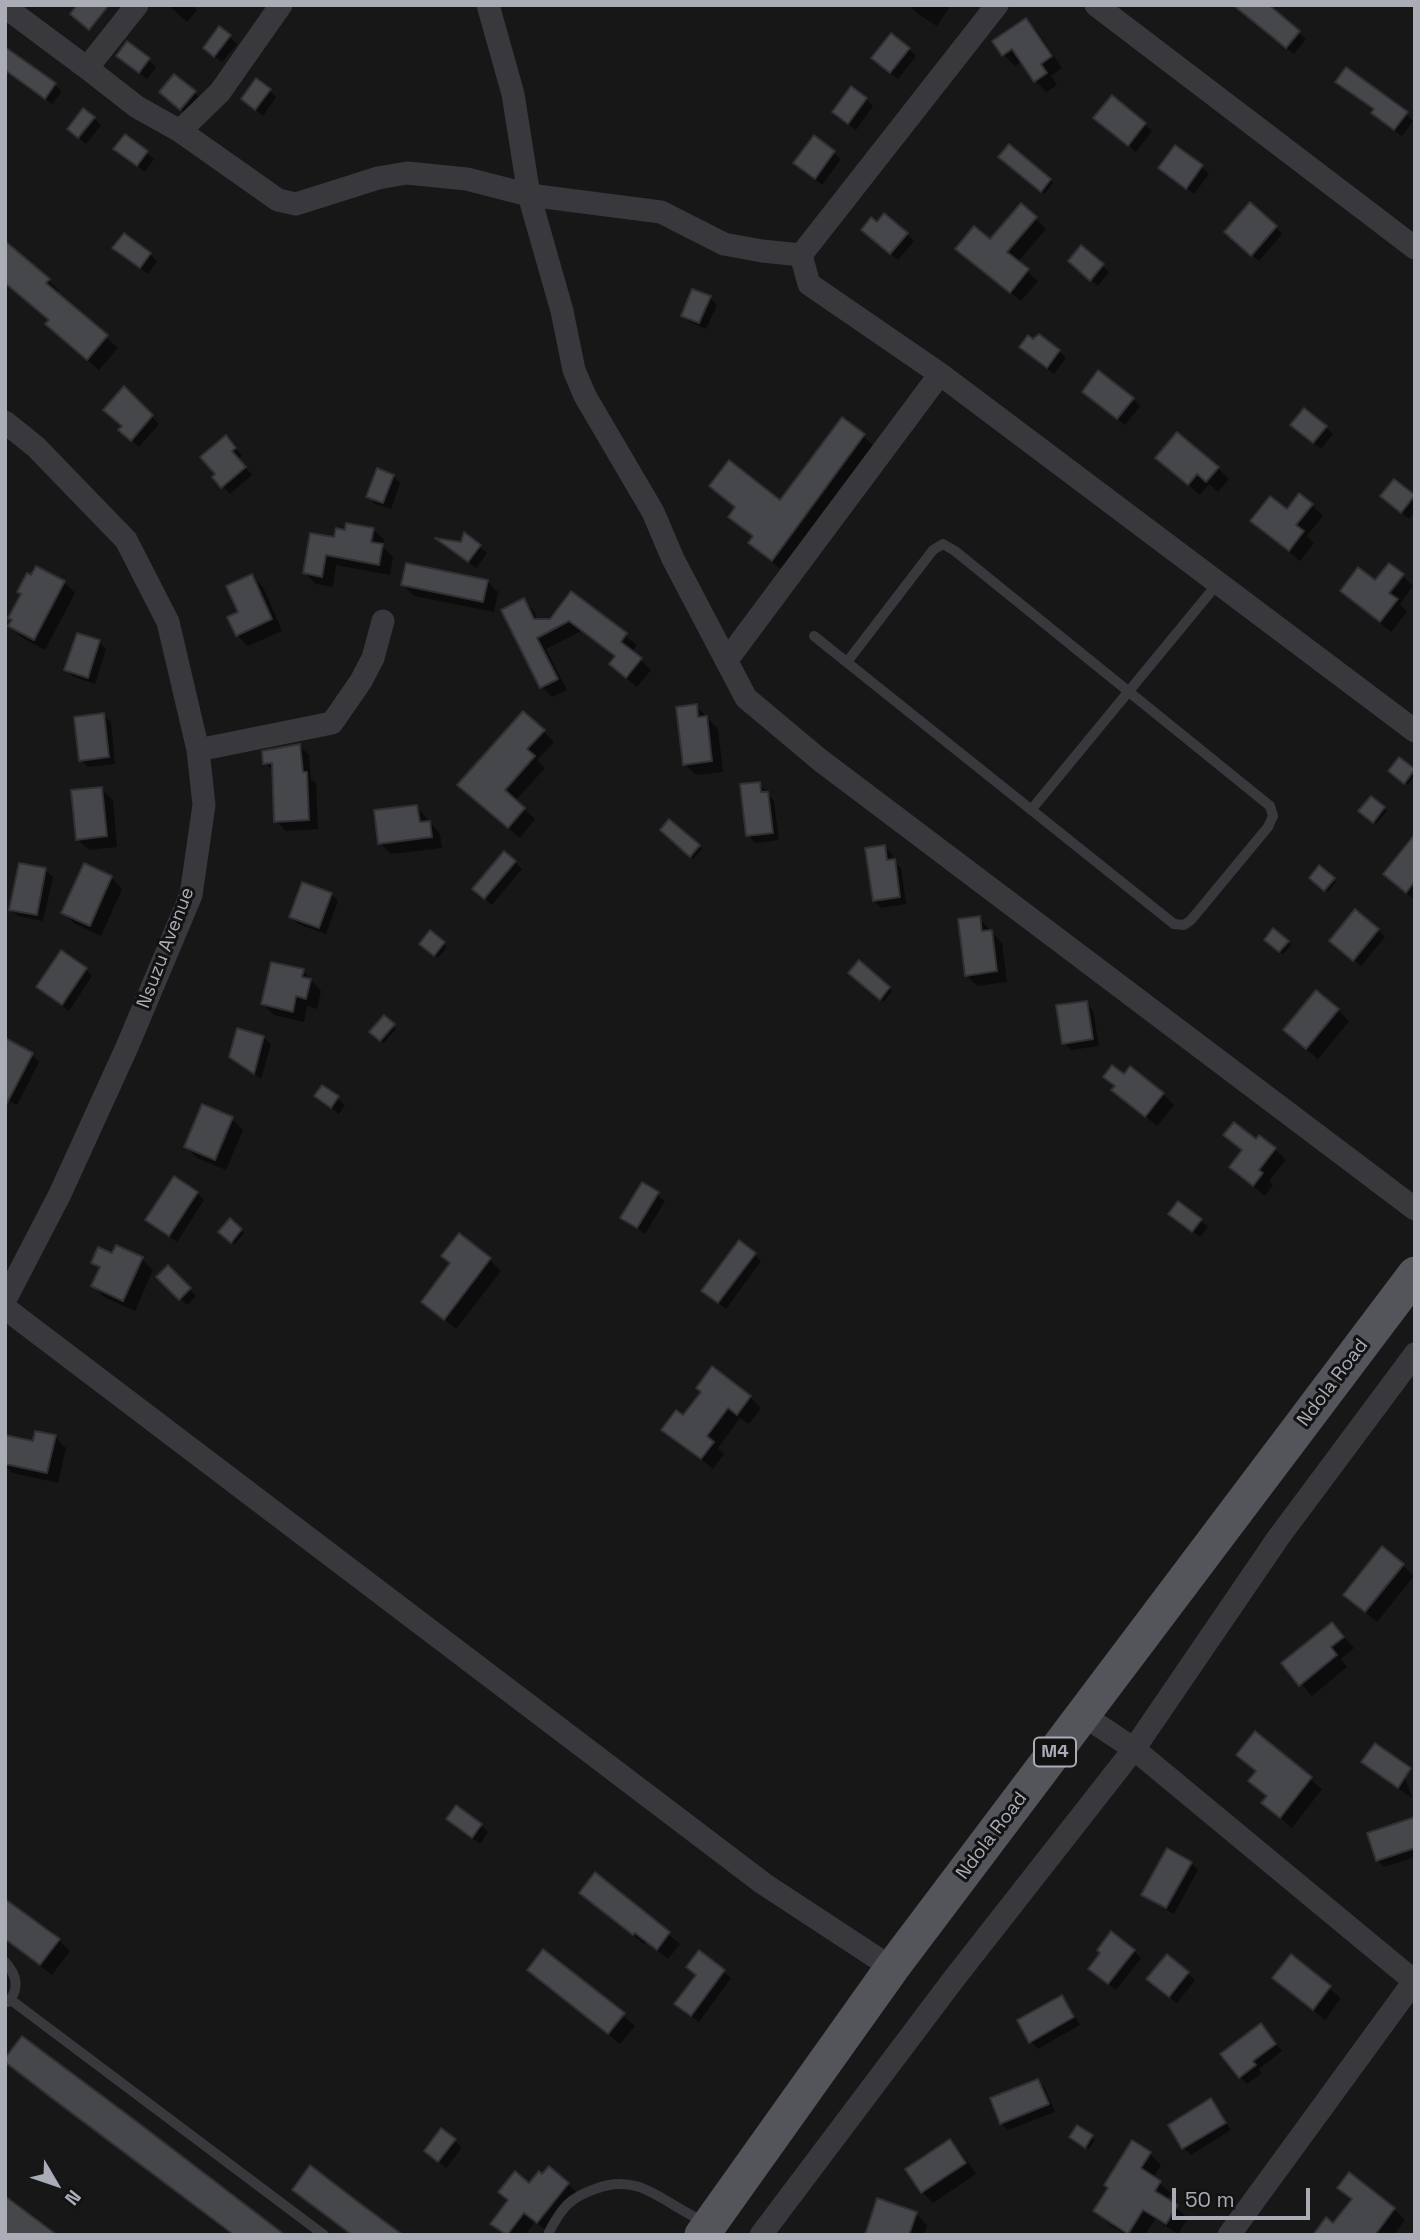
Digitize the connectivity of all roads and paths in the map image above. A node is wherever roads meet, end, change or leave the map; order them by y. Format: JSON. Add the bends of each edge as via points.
{"nodes":[{"id":1,"x":138,"y":5,"type":"edge"},
{"id":2,"x":281,"y":5,"type":"edge"},
{"id":3,"x":488,"y":5,"type":"edge"},
{"id":4,"x":997,"y":5,"type":"edge"},
{"id":5,"x":1096,"y":5,"type":"edge"},
{"id":6,"x":5,"y":7,"type":"edge"},
{"id":7,"x":88,"y":68,"type":"junction"},
{"id":8,"x":180,"y":131,"type":"junction"},
{"id":9,"x":529,"y":195,"type":"junction"},
{"id":10,"x":1415,"y":248,"type":"edge"},
{"id":11,"x":801,"y":255,"type":"junction"},
{"id":12,"x":940,"y":374,"type":"junction"},
{"id":13,"x":5,"y":422,"type":"edge"},
{"id":14,"x":1218,"y":583,"type":"junction"},
{"id":15,"x":383,"y":621,"type":"dead end"},
{"id":16,"x":814,"y":636,"type":"dead end"},
{"id":17,"x":727,"y":660,"type":"junction"},
{"id":18,"x":847,"y":662,"type":"junction"},
{"id":19,"x":1127,"y":692,"type":"junction"},
{"id":20,"x":1415,"y":731,"type":"edge"},
{"id":21,"x":198,"y":750,"type":"junction"},
{"id":22,"x":1031,"y":810,"type":"junction"},
{"id":23,"x":1415,"y":1209,"type":"edge"},
{"id":24,"x":1415,"y":1274,"type":"edge"},
{"id":25,"x":5,"y":1300,"type":"edge"},
{"id":26,"x":5,"y":1308,"type":"edge"},
{"id":27,"x":1415,"y":1354,"type":"edge"},
{"id":28,"x":1083,"y":1715,"type":"junction"},
{"id":29,"x":1133,"y":1749,"type":"junction"},
{"id":30,"x":5,"y":1962,"type":"edge"},
{"id":31,"x":892,"y":1968,"type":"junction"},
{"id":32,"x":1414,"y":1981,"type":"edge"},
{"id":33,"x":8,"y":2002,"type":"edge"},
{"id":34,"x":706,"y":2229,"type":"edge"},
{"id":35,"x":324,"y":2235,"type":"edge"},
{"id":36,"x":550,"y":2235,"type":"edge"},
{"id":37,"x":761,"y":2235,"type":"edge"},
{"id":38,"x":1229,"y":2235,"type":"edge"}],
"edges":[{"from":1,"to":7,"type":"street"},
{"from":2,"to":8,"type":"street","via":[[220,92]]},
{"from":3,"to":9,"type":"street","via":[[513,94]]},
{"from":4,"to":11,"type":"street"},
{"from":5,"to":10,"type":"street"},
{"from":6,"to":7,"type":"street"},
{"from":7,"to":8,"type":"street","via":[[137,107]]},
{"from":8,"to":9,"type":"street","via":[[278,200],[296,204],[407,173],[467,179]]},
{"from":9,"to":11,"type":"street","via":[[661,212],[724,244]]},
{"from":9,"to":17,"type":"street","via":[[584,396],[653,512]]},
{"from":11,"to":12,"type":"street","via":[[808,284]]},
{"from":12,"to":14,"type":"street"},
{"from":12,"to":17,"type":"street"},
{"from":13,"to":21,"type":"street","name":"Nsuzu Avenue","via":[[36,447],[126,540],[168,622]]},
{"from":14,"to":19,"type":"lane"},
{"from":14,"to":20,"type":"street"},
{"from":15,"to":21,"type":"street","via":[[373,658],[332,723]]},
{"from":16,"to":18,"type":"lane"},
{"from":17,"to":23,"type":"street","via":[[746,698],[820,760]]},
{"from":18,"to":19,"type":"lane","via":[[933,550],[943,544]]},
{"from":18,"to":22,"type":"lane"},
{"from":19,"to":22,"type":"lane"},
{"from":19,"to":22,"type":"lane","via":[[1270,806],[1273,816],[1268,827],[1184,925],[1174,924]]},
{"from":21,"to":25,"type":"street","name":"Nsuzu Avenue","via":[[204,805],[191,895],[60,1194]]},
{"from":24,"to":28,"type":"main road","name":"Ndola Road","number":"M4"},
{"from":26,"to":31,"type":"street","via":[[764,1884]]},
{"from":27,"to":29,"type":"street","via":[[1278,1538]]},
{"from":28,"to":29,"type":"street"},
{"from":28,"to":31,"type":"main road","name":"Ndola Road","number":"M4"},
{"from":29,"to":32,"type":"street"},
{"from":29,"to":37,"type":"street"},
{"from":30,"to":33,"type":"lane","via":[[14,1971],[17,1986]]},
{"from":31,"to":34,"type":"main road","name":"Ndola Road","number":"M4"},
{"from":32,"to":38,"type":"street"},
{"from":33,"to":35,"type":"lane"},
{"from":34,"to":36,"type":"lane","via":[[653,2193],[613,2182],[570,2201]]}]}
